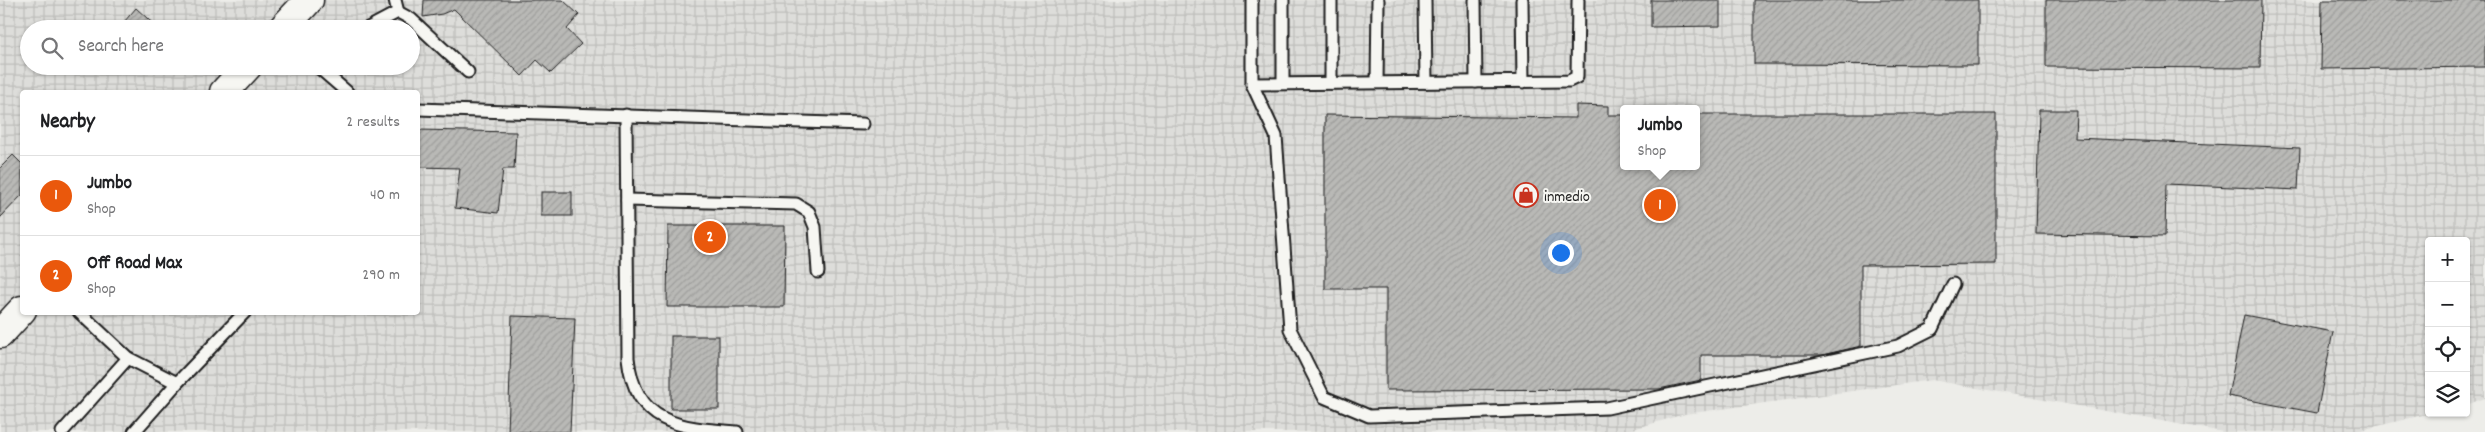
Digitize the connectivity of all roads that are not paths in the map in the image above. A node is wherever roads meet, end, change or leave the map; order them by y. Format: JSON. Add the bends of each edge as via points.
{"nodes":[{"id":1,"x":309,"y":0,"type":"edge"},
{"id":2,"x":395,"y":0,"type":"edge"},
{"id":3,"x":1252,"y":0,"type":"edge"},
{"id":4,"x":1282,"y":0,"type":"edge"},
{"id":5,"x":1331,"y":0,"type":"edge"},
{"id":6,"x":1378,"y":0,"type":"edge"},
{"id":7,"x":1425,"y":0,"type":"edge"},
{"id":8,"x":1475,"y":0,"type":"edge"},
{"id":9,"x":1522,"y":0,"type":"edge"},
{"id":10,"x":1578,"y":0,"type":"edge"},
{"id":11,"x":398,"y":12,"type":"junction"},
{"id":12,"x":290,"y":20,"type":"edge"},
{"id":13,"x":383,"y":20,"type":"edge"},
{"id":14,"x":411,"y":20,"type":"edge"},
{"id":15,"x":420,"y":28,"type":"edge"},
{"id":16,"x":468,"y":72,"type":"dead end"},
{"id":17,"x":240,"y":75,"type":"edge"},
{"id":18,"x":327,"y":75,"type":"edge"},
{"id":19,"x":1377,"y":82,"type":"junction"},
{"id":20,"x":1426,"y":82,"type":"junction"},
{"id":21,"x":1476,"y":82,"type":"junction"},
{"id":22,"x":1523,"y":82,"type":"junction"},
{"id":23,"x":1283,"y":83,"type":"junction"},
{"id":24,"x":1331,"y":83,"type":"junction"},
{"id":25,"x":1252,"y":84,"type":"junction"},
{"id":26,"x":226,"y":90,"type":"edge"},
{"id":27,"x":345,"y":90,"type":"edge"},
{"id":28,"x":420,"y":109,"type":"edge"},
{"id":29,"x":626,"y":115,"type":"junction"},
{"id":30,"x":863,"y":124,"type":"dead end"},
{"id":31,"x":627,"y":200,"type":"junction"},
{"id":32,"x":818,"y":272,"type":"dead end"},
{"id":33,"x":1953,"y":284,"type":"dead end"},
{"id":34,"x":20,"y":312,"type":"edge"},
{"id":35,"x":82,"y":315,"type":"edge"},
{"id":36,"x":242,"y":315,"type":"edge"},
{"id":37,"x":0,"y":334,"type":"edge"},
{"id":38,"x":128,"y":358,"type":"junction"},
{"id":39,"x":177,"y":382,"type":"junction"},
{"id":40,"x":62,"y":432,"type":"edge"},
{"id":41,"x":134,"y":432,"type":"edge"},
{"id":42,"x":737,"y":432,"type":"edge"}],
"edges":[{"from":1,"to":12,"type":"main road"},
{"from":2,"to":11,"type":"lane"},
{"from":3,"to":25,"type":"lane"},
{"from":4,"to":23,"type":"lane"},
{"from":5,"to":24,"type":"lane"},
{"from":6,"to":19,"type":"lane"},
{"from":7,"to":20,"type":"lane"},
{"from":8,"to":21,"type":"lane"},
{"from":9,"to":22,"type":"lane"},
{"from":10,"to":22,"type":"lane","via":[[1577,77],[1569,81]]},
{"from":11,"to":13,"type":"lane"},
{"from":11,"to":14,"type":"lane"},
{"from":15,"to":16,"type":"lane"},
{"from":17,"to":26,"type":"main road"},
{"from":18,"to":27,"type":"lane"},
{"from":19,"to":20,"type":"lane"},
{"from":19,"to":24,"type":"lane"},
{"from":20,"to":21,"type":"lane"},
{"from":21,"to":22,"type":"lane"},
{"from":23,"to":24,"type":"lane"},
{"from":23,"to":25,"type":"lane"},
{"from":25,"to":33,"type":"lane","via":[[1276,136],[1290,329],[1324,397],[1369,416],[1606,408],[1898,346],[1932,329]]},
{"from":28,"to":29,"type":"lane"},
{"from":29,"to":30,"type":"lane"},
{"from":29,"to":31,"type":"lane"},
{"from":31,"to":32,"type":"lane","via":[[796,204],[809,212],[815,227]]},
{"from":31,"to":42,"type":"lane","via":[[628,358],[634,384],[648,407],[667,421],[689,428]]},
{"from":34,"to":37,"type":"main road"},
{"from":35,"to":38,"type":"lane"},
{"from":36,"to":39,"type":"lane"},
{"from":38,"to":39,"type":"lane"},
{"from":38,"to":40,"type":"lane"},
{"from":39,"to":41,"type":"lane"}]}
